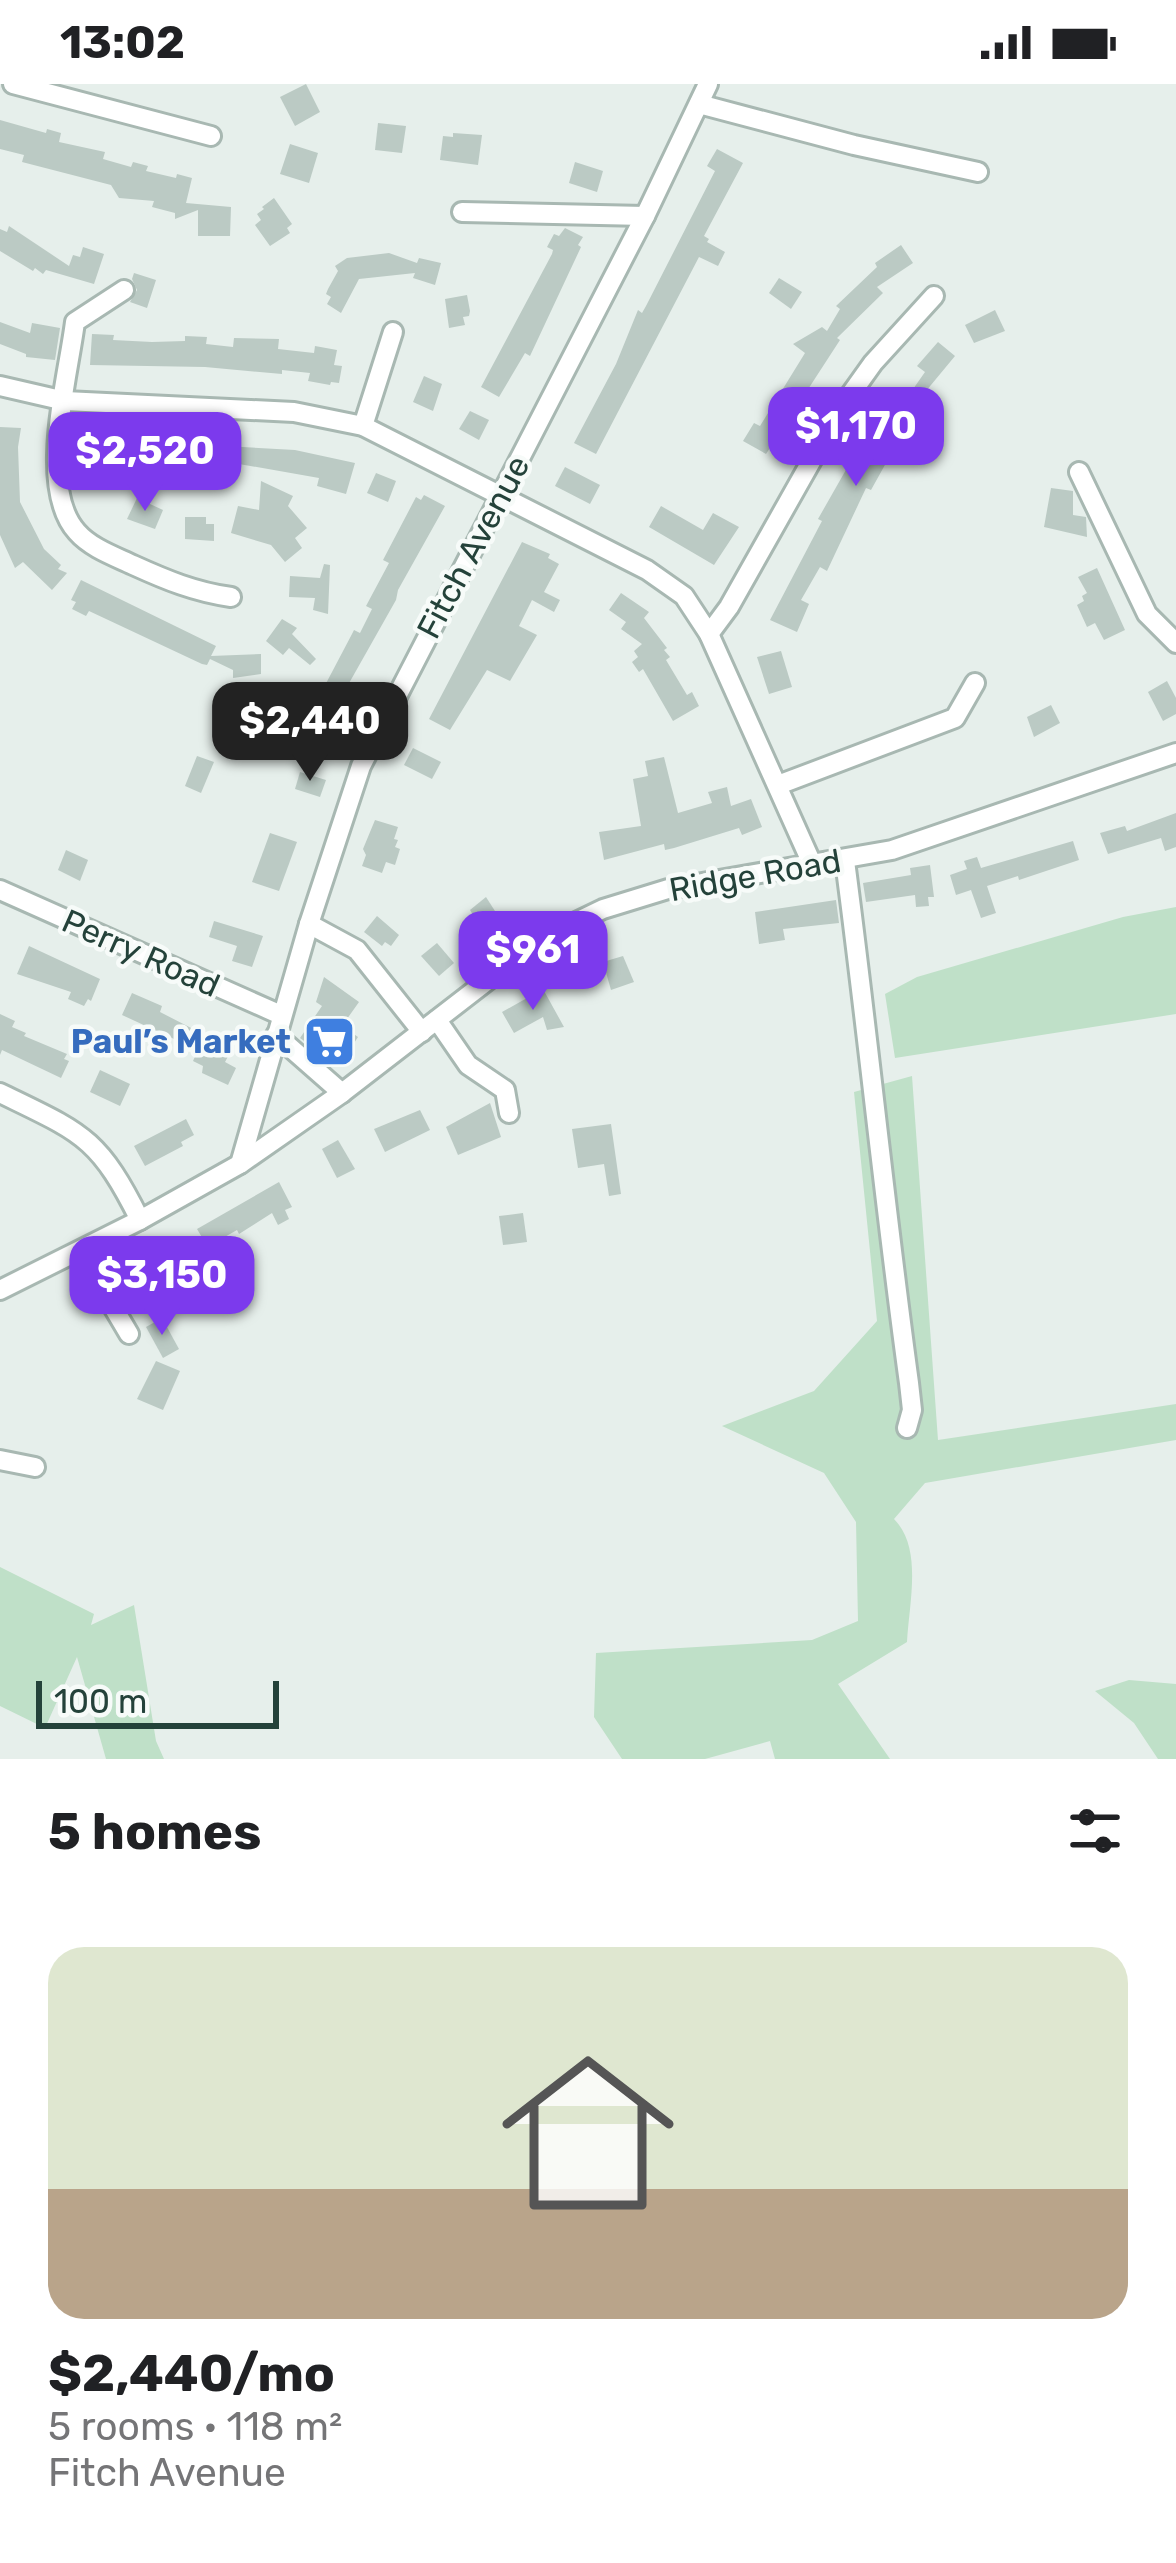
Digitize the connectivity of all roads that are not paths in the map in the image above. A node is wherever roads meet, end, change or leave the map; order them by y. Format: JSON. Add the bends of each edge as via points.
{"nodes":[{"id":1,"x":13,"y":84,"type":"edge"},
{"id":2,"x":708,"y":84,"type":"edge"},
{"id":3,"x":699,"y":104,"type":"junction"},
{"id":4,"x":211,"y":136,"type":"dead end"},
{"id":5,"x":978,"y":172,"type":"dead end"},
{"id":6,"x":462,"y":212,"type":"dead end"},
{"id":7,"x":646,"y":216,"type":"junction"},
{"id":8,"x":124,"y":290,"type":"dead end"},
{"id":9,"x":934,"y":296,"type":"dead end"},
{"id":10,"x":393,"y":332,"type":"dead end"},
{"id":11,"x":0,"y":386,"type":"edge"},
{"id":12,"x":65,"y":401,"type":"junction"},
{"id":13,"x":363,"y":426,"type":"junction"},
{"id":14,"x":1079,"y":472,"type":"dead end"},
{"id":15,"x":500,"y":496,"type":"junction"},
{"id":16,"x":231,"y":597,"type":"dead end"},
{"id":17,"x":709,"y":634,"type":"junction"},
{"id":18,"x":1176,"y":643,"type":"edge"},
{"id":19,"x":975,"y":683,"type":"dead end"},
{"id":20,"x":1176,"y":753,"type":"edge"},
{"id":21,"x":778,"y":785,"type":"junction"},
{"id":22,"x":845,"y":860,"type":"junction"},
{"id":23,"x":813,"y":866,"type":"junction"},
{"id":24,"x":0,"y":890,"type":"edge"},
{"id":25,"x":309,"y":924,"type":"junction"},
{"id":26,"x":281,"y":1015,"type":"junction"},
{"id":27,"x":429,"y":1026,"type":"junction"},
{"id":28,"x":276,"y":1035,"type":"junction"},
{"id":29,"x":0,"y":1093,"type":"edge"},
{"id":30,"x":342,"y":1093,"type":"junction"},
{"id":31,"x":509,"y":1112,"type":"dead end"},
{"id":32,"x":240,"y":1164,"type":"junction"},
{"id":33,"x":140,"y":1220,"type":"junction"},
{"id":34,"x":80,"y":1251,"type":"junction"},
{"id":35,"x":0,"y":1290,"type":"edge"},
{"id":36,"x":129,"y":1334,"type":"dead end"},
{"id":37,"x":907,"y":1428,"type":"dead end"},
{"id":38,"x":0,"y":1460,"type":"edge"},
{"id":39,"x":34,"y":1467,"type":"dead end"}],
"edges":[{"from":1,"to":4,"type":"street"},
{"from":2,"to":3,"type":"street","name":"Fitch Avenue"},
{"from":3,"to":5,"type":"street"},
{"from":3,"to":7,"type":"street","name":"Fitch Avenue"},
{"from":6,"to":7,"type":"street"},
{"from":7,"to":15,"type":"street","name":"Fitch Avenue"},
{"from":8,"to":12,"type":"street","via":[[75,322]]},
{"from":9,"to":17,"type":"street","via":[[843,405]]},
{"from":10,"to":13,"type":"street"},
{"from":11,"to":12,"type":"street"},
{"from":12,"to":13,"type":"street","via":[[294,412]]},
{"from":12,"to":16,"type":"street","via":[[58,494],[78,533],[178,586]]},
{"from":13,"to":15,"type":"street"},
{"from":14,"to":18,"type":"street","via":[[1148,614]]},
{"from":15,"to":17,"type":"street","via":[[670,586]]},
{"from":15,"to":25,"type":"street","name":"Fitch Avenue","via":[[361,766]]},
{"from":17,"to":21,"type":"street"},
{"from":19,"to":21,"type":"street","via":[[955,718]]},
{"from":20,"to":22,"type":"street","name":"Ridge Road"},
{"from":21,"to":23,"type":"street"},
{"from":22,"to":23,"type":"street","name":"Ridge Road"},
{"from":22,"to":37,"type":"street","via":[[910,1396]]},
{"from":23,"to":27,"type":"street","name":"Ridge Road","via":[[668,889],[603,909],[538,944]]},
{"from":24,"to":26,"type":"street","name":"Perry Road"},
{"from":25,"to":26,"type":"street","name":"Fitch Avenue"},
{"from":25,"to":27,"type":"street","via":[[358,950]]},
{"from":26,"to":28,"type":"street","name":"Fitch Avenue"},
{"from":27,"to":30,"type":"street","name":"Ridge Road"},
{"from":27,"to":31,"type":"street","via":[[505,1090]]},
{"from":28,"to":30,"type":"street"},
{"from":28,"to":32,"type":"street","name":"Fitch Avenue"},
{"from":29,"to":33,"type":"street","via":[[93,1144]]},
{"from":30,"to":32,"type":"street","name":"Ridge Road"},
{"from":32,"to":33,"type":"street","name":"Ridge Road"},
{"from":33,"to":34,"type":"street","name":"Ridge Road"},
{"from":34,"to":35,"type":"street","name":"Ridge Road"},
{"from":34,"to":36,"type":"street"},
{"from":38,"to":39,"type":"street"}]}
